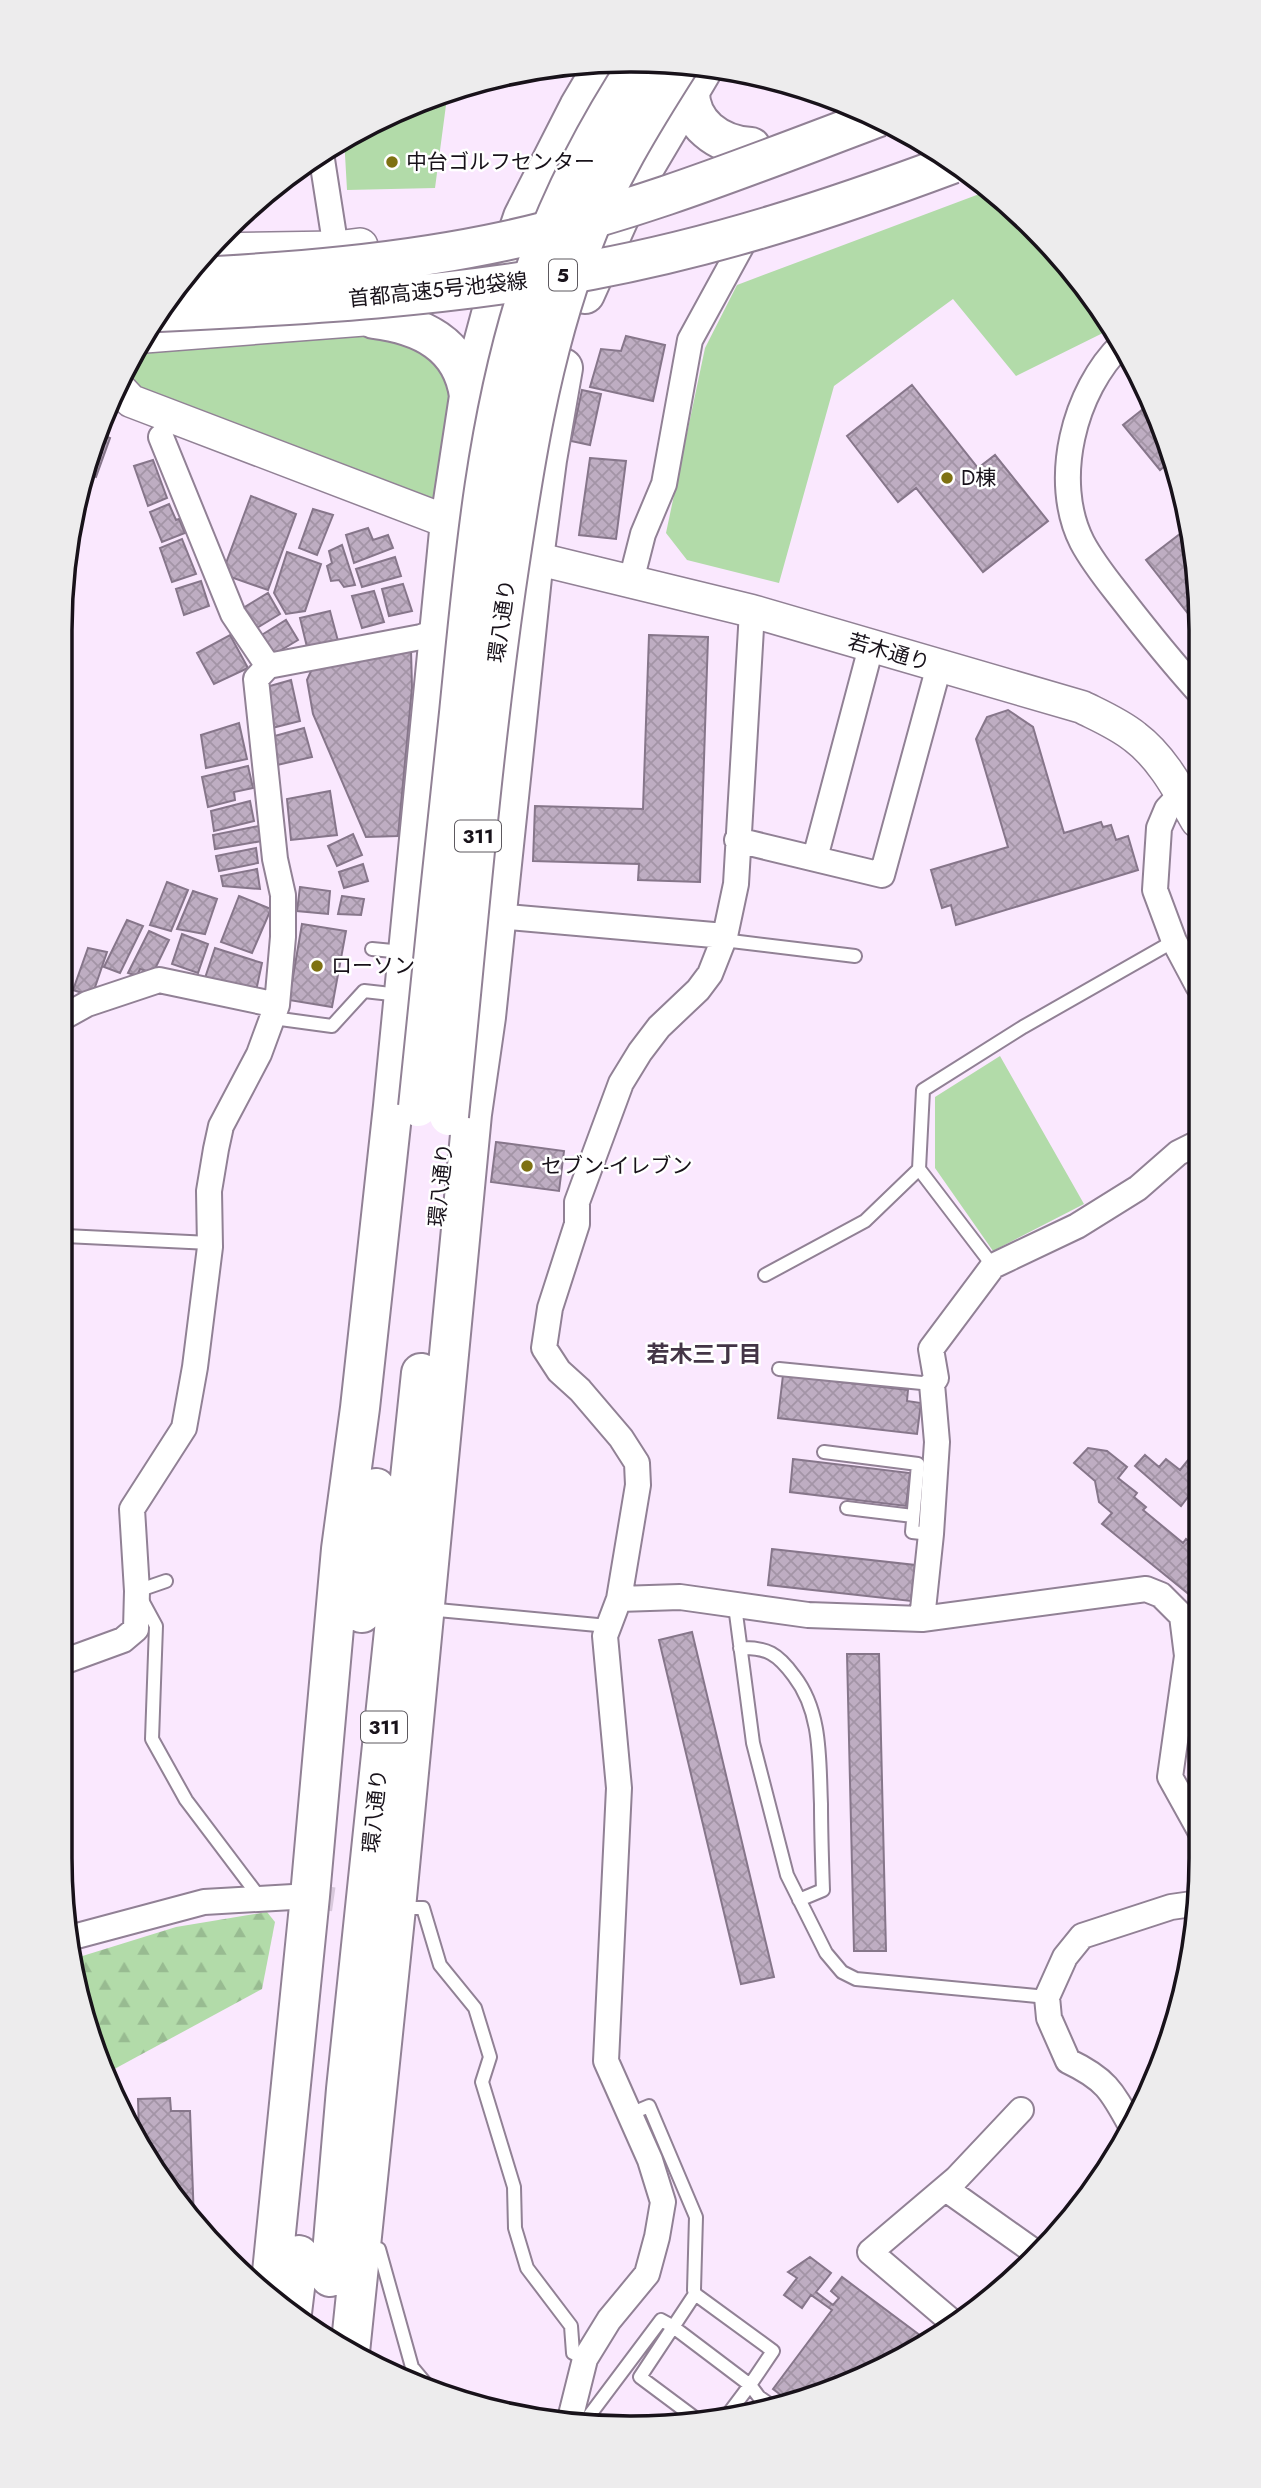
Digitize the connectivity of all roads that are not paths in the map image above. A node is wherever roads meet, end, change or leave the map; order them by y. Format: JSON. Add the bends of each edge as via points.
{"nodes":[{"id":1,"x":634,"y":72,"type":"edge"},
{"id":2,"x":599,"y":73,"type":"edge"},
{"id":3,"x":688,"y":75,"type":"edge"},
{"id":4,"x":690,"y":76,"type":"edge"},
{"id":5,"x":691,"y":76,"type":"edge"},
{"id":6,"x":842,"y":113,"type":"edge"},
{"id":7,"x":864,"y":123,"type":"edge"},
{"id":8,"x":751,"y":148,"type":"junction"},
{"id":9,"x":944,"y":168,"type":"edge"},
{"id":10,"x":944,"y":168,"type":"edge"},
{"id":11,"x":314,"y":170,"type":"edge"},
{"id":12,"x":633,"y":187,"type":"junction"},
{"id":13,"x":523,"y":217,"type":"junction"},
{"id":14,"x":742,"y":245,"type":"junction"},
{"id":15,"x":336,"y":249,"type":"junction"},
{"id":16,"x":220,"y":251,"type":"edge"},
{"id":17,"x":198,"y":277,"type":"edge"},
{"id":18,"x":586,"y":288,"type":"junction"},
{"id":19,"x":494,"y":303,"type":"junction"},
{"id":20,"x":172,"y":311,"type":"edge"},
{"id":21,"x":374,"y":319,"type":"junction"},
{"id":22,"x":157,"y":334,"type":"edge"},
{"id":23,"x":1115,"y":353,"type":"edge"},
{"id":24,"x":124,"y":394,"type":"edge"},
{"id":25,"x":469,"y":396,"type":"junction"},
{"id":26,"x":161,"y":437,"type":"dead end"},
{"id":27,"x":450,"y":521,"type":"junction"},
{"id":28,"x":534,"y":558,"type":"junction"},
{"id":29,"x":631,"y":581,"type":"junction"},
{"id":30,"x":751,"y":611,"type":"junction"},
{"id":31,"x":439,"y":631,"type":"junction"},
{"id":32,"x":526,"y":636,"type":"junction"},
{"id":33,"x":871,"y":647,"type":"junction"},
{"id":34,"x":268,"y":666,"type":"junction"},
{"id":35,"x":939,"y":666,"type":"junction"},
{"id":36,"x":1189,"y":680,"type":"edge"},
{"id":37,"x":1181,"y":794,"type":"junction"},
{"id":38,"x":1189,"y":808,"type":"edge"},
{"id":39,"x":737,"y":840,"type":"junction"},
{"id":40,"x":815,"y":859,"type":"junction"},
{"id":41,"x":497,"y":916,"type":"junction"},
{"id":42,"x":724,"y":938,"type":"junction"},
{"id":43,"x":1174,"y":941,"type":"junction"},
{"id":44,"x":855,"y":956,"type":"dead end"},
{"id":45,"x":1189,"y":969,"type":"edge"},
{"id":46,"x":403,"y":996,"type":"junction"},
{"id":47,"x":72,"y":1012,"type":"edge"},
{"id":48,"x":275,"y":1012,"type":"junction"},
{"id":49,"x":433,"y":1111,"type":"junction"},
{"id":50,"x":1189,"y":1148,"type":"edge"},
{"id":51,"x":919,"y":1169,"type":"junction"},
{"id":52,"x":72,"y":1236,"type":"edge"},
{"id":53,"x":210,"y":1243,"type":"junction"},
{"id":54,"x":993,"y":1266,"type":"junction"},
{"id":55,"x":765,"y":1275,"type":"dead end"},
{"id":56,"x":779,"y":1369,"type":"dead end"},
{"id":57,"x":932,"y":1384,"type":"junction"},
{"id":58,"x":401,"y":1414,"type":"junction"},
{"id":59,"x":824,"y":1452,"type":"dead end"},
{"id":60,"x":847,"y":1508,"type":"dead end"},
{"id":61,"x":913,"y":1516,"type":"junction"},
{"id":62,"x":931,"y":1534,"type":"junction"},
{"id":63,"x":166,"y":1581,"type":"dead end"},
{"id":64,"x":137,"y":1591,"type":"junction"},
{"id":65,"x":619,"y":1599,"type":"junction"},
{"id":66,"x":735,"y":1606,"type":"junction"},
{"id":67,"x":424,"y":1609,"type":"junction"},
{"id":68,"x":922,"y":1619,"type":"junction"},
{"id":69,"x":608,"y":1626,"type":"junction"},
{"id":70,"x":740,"y":1648,"type":"junction"},
{"id":71,"x":72,"y":1659,"type":"edge"},
{"id":72,"x":1189,"y":1811,"type":"edge"},
{"id":73,"x":310,"y":1896,"type":"junction"},
{"id":74,"x":261,"y":1898,"type":"junction"},
{"id":75,"x":799,"y":1900,"type":"junction"},
{"id":76,"x":1187,"y":1905,"type":"edge"},
{"id":77,"x":388,"y":1907,"type":"junction"},
{"id":78,"x":78,"y":1936,"type":"edge"},
{"id":79,"x":1047,"y":1997,"type":"junction"},
{"id":80,"x":1021,"y":2110,"type":"dead end"},
{"id":81,"x":630,"y":2114,"type":"junction"},
{"id":82,"x":1126,"y":2116,"type":"edge"},
{"id":83,"x":946,"y":2189,"type":"junction"},
{"id":84,"x":379,"y":2249,"type":"dead end"},
{"id":85,"x":1030,"y":2249,"type":"edge"},
{"id":86,"x":271,"y":2285,"type":"edge"},
{"id":87,"x":695,"y":2294,"type":"junction"},
{"id":88,"x":293,"y":2303,"type":"edge"},
{"id":89,"x":947,"y":2318,"type":"edge"},
{"id":90,"x":326,"y":2326,"type":"edge"},
{"id":91,"x":672,"y":2326,"type":"junction"},
{"id":92,"x":351,"y":2341,"type":"edge"},
{"id":93,"x":585,"y":2359,"type":"junction"},
{"id":94,"x":418,"y":2374,"type":"edge"},
{"id":95,"x":750,"y":2385,"type":"junction"},
{"id":96,"x":763,"y":2400,"type":"edge"},
{"id":97,"x":734,"y":2407,"type":"edge"},
{"id":98,"x":572,"y":2413,"type":"edge"},
{"id":99,"x":688,"y":2413,"type":"edge"},
{"id":100,"x":590,"y":2415,"type":"edge"}],
"edges":[{"from":1,"to":49,"type":"main road","name":"環八通り","number":"311","bridge":true,"via":[[561,208],[525,300],[489,453],[475,553]]},
{"from":2,"to":13,"type":"main road"},
{"from":3,"to":49,"type":"main road","name":"環八通り","number":"311","bridge":true,"via":[[647,114],[612,178],[582,245],[539,387],[525,458]]},
{"from":4,"to":12,"type":"main road"},
{"from":5,"to":8,"type":"main road","via":[[691,107],[704,127],[727,143]]},
{"from":6,"to":8,"type":"street"},
{"from":7,"to":17,"type":"main road","name":"首都高速5号池袋線","number":"5","bridge":true,"via":[[625,210],[505,241],[350,265]]},
{"from":8,"to":12,"type":"street"},
{"from":9,"to":14,"type":"street"},
{"from":10,"to":20,"type":"main road","name":"首都高速5号池袋線","number":"5","bridge":true,"via":[[741,236],[591,270],[431,293]]},
{"from":11,"to":15,"type":"street"},
{"from":12,"to":13,"type":"main road"},
{"from":12,"to":18,"type":"main road"},
{"from":13,"to":15,"type":"main road","via":[[451,234]]},
{"from":13,"to":19,"type":"main road"},
{"from":14,"to":18,"type":"street"},
{"from":14,"to":29,"type":"street","via":[[690,340],[664,484],[643,534]]},
{"from":15,"to":16,"type":"main road"},
{"from":18,"to":19,"type":"main road"},
{"from":18,"to":28,"type":"main road","via":[[560,378]]},
{"from":19,"to":21,"type":"main road"},
{"from":19,"to":25,"type":"main road"},
{"from":21,"to":22,"type":"main road"},
{"from":21,"to":25,"type":"main road","via":[[407,326],[438,341],[461,366]]},
{"from":23,"to":36,"type":"street","via":[[1095,378],[1073,431],[1068,468],[1074,517],[1100,570]]},
{"from":24,"to":27,"type":"street","name":"若木通り","via":[[131,401]]},
{"from":25,"to":27,"type":"main road"},
{"from":26,"to":34,"type":"street","via":[[233,614]]},
{"from":27,"to":28,"type":"street","name":"若木通り"},
{"from":27,"to":31,"type":"main road"},
{"from":28,"to":29,"type":"street","name":"若木通り"},
{"from":28,"to":32,"type":"main road"},
{"from":29,"to":30,"type":"street","name":"若木通り"},
{"from":30,"to":33,"type":"street","name":"若木通り"},
{"from":30,"to":39,"type":"street"},
{"from":31,"to":32,"type":"street"},
{"from":31,"to":34,"type":"street"},
{"from":31,"to":46,"type":"main road","via":[[390,951]]},
{"from":32,"to":41,"type":"main road"},
{"from":33,"to":35,"type":"street","name":"若木通り"},
{"from":33,"to":40,"type":"street"},
{"from":34,"to":48,"type":"street","via":[[256,679],[283,895]]},
{"from":35,"to":37,"type":"street","name":"若木通り","via":[[1110,720],[1136,737]]},
{"from":35,"to":40,"type":"street","via":[[882,874]]},
{"from":37,"to":38,"type":"street","name":"若木通り"},
{"from":37,"to":43,"type":"street","via":[[1158,828],[1154,890]]},
{"from":39,"to":40,"type":"street"},
{"from":39,"to":42,"type":"street","via":[[736,884]]},
{"from":41,"to":42,"type":"street"},
{"from":41,"to":49,"type":"main road"},
{"from":42,"to":44,"type":"lane"},
{"from":42,"to":65,"type":"street","via":[[710,974],[659,1027],[621,1083],[577,1202],[577,1224],[550,1308],[544,1348],[559,1371],[621,1438],[636,1463],[638,1485]]},
{"from":43,"to":45,"type":"street"},
{"from":43,"to":51,"type":"lane","via":[[923,1090]]},
{"from":46,"to":48,"type":"lane","via":[[364,991],[332,1026]]},
{"from":46,"to":49,"type":"main road"},
{"from":47,"to":48,"type":"street","via":[[159,980]]},
{"from":48,"to":53,"type":"street","via":[[259,1054],[221,1126],[209,1191]]},
{"from":49,"to":58,"type":"main road","name":"環八通り","number":"311"},
{"from":49,"to":58,"type":"main road"},
{"from":49,"to":58,"type":"main road","via":[[446,1256]]},
{"from":49,"to":58,"type":"main road","via":[[391,1223]]},
{"from":50,"to":54,"type":"street","via":[[1138,1188],[1077,1226]]},
{"from":51,"to":54,"type":"lane"},
{"from":51,"to":55,"type":"lane","via":[[864,1221]]},
{"from":52,"to":53,"type":"lane"},
{"from":53,"to":64,"type":"street","via":[[184,1428],[132,1509]]},
{"from":54,"to":57,"type":"street","via":[[931,1349],[936,1378]]},
{"from":56,"to":57,"type":"lane"},
{"from":57,"to":62,"type":"street","via":[[937,1442]]},
{"from":58,"to":67,"type":"main road"},
{"from":58,"to":73,"type":"main road","via":[[333,1550]]},
{"from":58,"to":88,"type":"main road","name":"環八通り","number":"311","via":[[368,1558]]},
{"from":58,"to":90,"type":"main road","name":"環八通り","number":"311"},
{"from":59,"to":61,"type":"lane","via":[[918,1464]]},
{"from":60,"to":61,"type":"lane"},
{"from":61,"to":62,"type":"lane","via":[[912,1532]]},
{"from":62,"to":68,"type":"street"},
{"from":63,"to":64,"type":"lane"},
{"from":64,"to":71,"type":"street","via":[[136,1629],[123,1640]]},
{"from":64,"to":74,"type":"lane","via":[[156,1626],[152,1739],[186,1800]]},
{"from":65,"to":66,"type":"street","via":[[680,1598]]},
{"from":65,"to":69,"type":"street"},
{"from":66,"to":68,"type":"street","via":[[808,1615]]},
{"from":66,"to":70,"type":"lane"},
{"from":67,"to":69,"type":"lane"},
{"from":67,"to":77,"type":"main road"},
{"from":68,"to":72,"type":"street","via":[[1146,1589],[1161,1595],[1182,1616],[1187,1656],[1170,1777]]},
{"from":69,"to":81,"type":"street","via":[[619,1788],[606,2061]]},
{"from":70,"to":75,"type":"lane","via":[[752,1744],[787,1875]]},
{"from":70,"to":75,"type":"lane","via":[[760,1647],[778,1657],[804,1688],[813,1711],[819,1748],[823,1890]]},
{"from":73,"to":74,"type":"street"},
{"from":73,"to":86,"type":"main road"},
{"from":74,"to":78,"type":"street","via":[[204,1902]]},
{"from":75,"to":79,"type":"lane","via":[[826,1953],[842,1972],[856,1979]]},
{"from":76,"to":79,"type":"street","via":[[1082,1936],[1065,1957]]},
{"from":77,"to":92,"type":"main road"},
{"from":77,"to":93,"type":"lane","via":[[423,1908],[440,1965],[475,2008],[490,2057],[482,2082],[514,2187],[515,2228],[527,2268],[571,2326],[573,2353]]},
{"from":79,"to":82,"type":"street","via":[[1049,2018],[1068,2061],[1093,2073],[1111,2090]]},
{"from":80,"to":83,"type":"street"},
{"from":81,"to":87,"type":"lane","via":[[649,2106],[696,2217]]},
{"from":81,"to":93,"type":"street","via":[[663,2202],[657,2237],[647,2274],[609,2320]]},
{"from":83,"to":85,"type":"street"},
{"from":83,"to":89,"type":"street","via":[[870,2252]]},
{"from":84,"to":94,"type":"lane","via":[[412,2367]]},
{"from":87,"to":91,"type":"lane"},
{"from":87,"to":95,"type":"lane","via":[[773,2351]]},
{"from":91,"to":95,"type":"lane"},
{"from":91,"to":99,"type":"lane","via":[[640,2377]]},
{"from":91,"to":100,"type":"lane","via":[[661,2320],[655,2325]]},
{"from":93,"to":98,"type":"street"},
{"from":95,"to":96,"type":"lane"},
{"from":95,"to":97,"type":"lane"}]}
